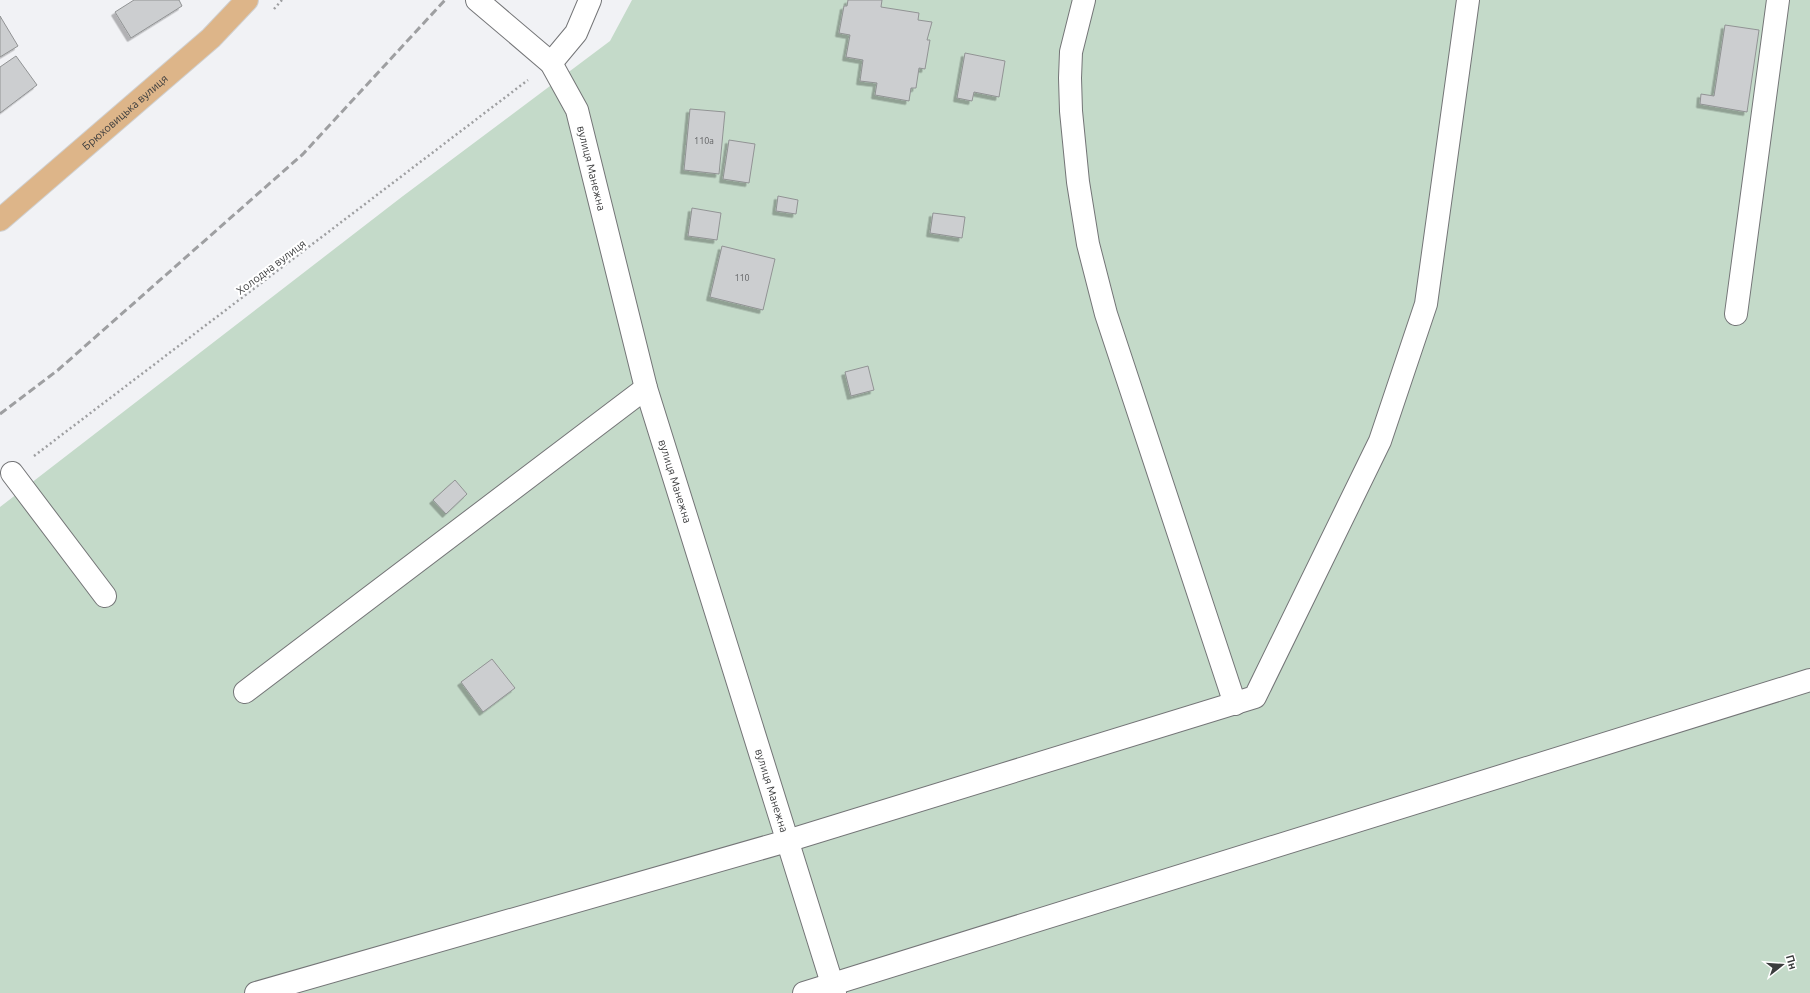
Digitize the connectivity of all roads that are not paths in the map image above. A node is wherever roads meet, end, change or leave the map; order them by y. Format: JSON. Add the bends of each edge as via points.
{"nodes":[{"id":1,"x":247,"y":0,"type":"edge"},
{"id":2,"x":477,"y":0,"type":"edge"},
{"id":3,"x":590,"y":0,"type":"edge"},
{"id":4,"x":1084,"y":0,"type":"edge"},
{"id":5,"x":1468,"y":0,"type":"edge"},
{"id":6,"x":1778,"y":0,"type":"edge"},
{"id":7,"x":551,"y":63,"type":"junction"},
{"id":8,"x":0,"y":220,"type":"edge"},
{"id":9,"x":1736,"y":314,"type":"dead end"},
{"id":10,"x":646,"y":388,"type":"junction"},
{"id":11,"x":12,"y":472,"type":"road end"},
{"id":12,"x":105,"y":596,"type":"dead end"},
{"id":13,"x":1810,"y":680,"type":"edge"},
{"id":14,"x":245,"y":692,"type":"dead end"},
{"id":15,"x":1235,"y":704,"type":"junction"},
{"id":16,"x":787,"y":841,"type":"junction"},
{"id":17,"x":833,"y":989,"type":"edge"},
{"id":18,"x":256,"y":993,"type":"edge"},
{"id":19,"x":804,"y":993,"type":"edge"}],
"edges":[{"from":1,"to":8,"type":"main road","name":"Брюховицька вулиця","via":[[211,38]]},
{"from":2,"to":7,"type":"street","name":"вулиця Манежна"},
{"from":3,"to":7,"type":"street","via":[[576,34]]},
{"from":4,"to":15,"type":"street","via":[[1071,52],[1070,78],[1078,182],[1088,244],[1106,314]]},
{"from":5,"to":15,"type":"street","via":[[1426,304],[1380,441],[1255,697]]},
{"from":6,"to":9,"type":"street"},
{"from":7,"to":10,"type":"street","name":"вулиця Манежна","via":[[577,110]]},
{"from":10,"to":14,"type":"street"},
{"from":10,"to":16,"type":"street","name":"вулиця Манежна"},
{"from":11,"to":12,"type":"street"},
{"from":13,"to":17,"type":"street"},
{"from":15,"to":16,"type":"street"},
{"from":16,"to":17,"type":"street","name":"вулиця Манежна"},
{"from":16,"to":18,"type":"street"},
{"from":17,"to":19,"type":"street"}]}
